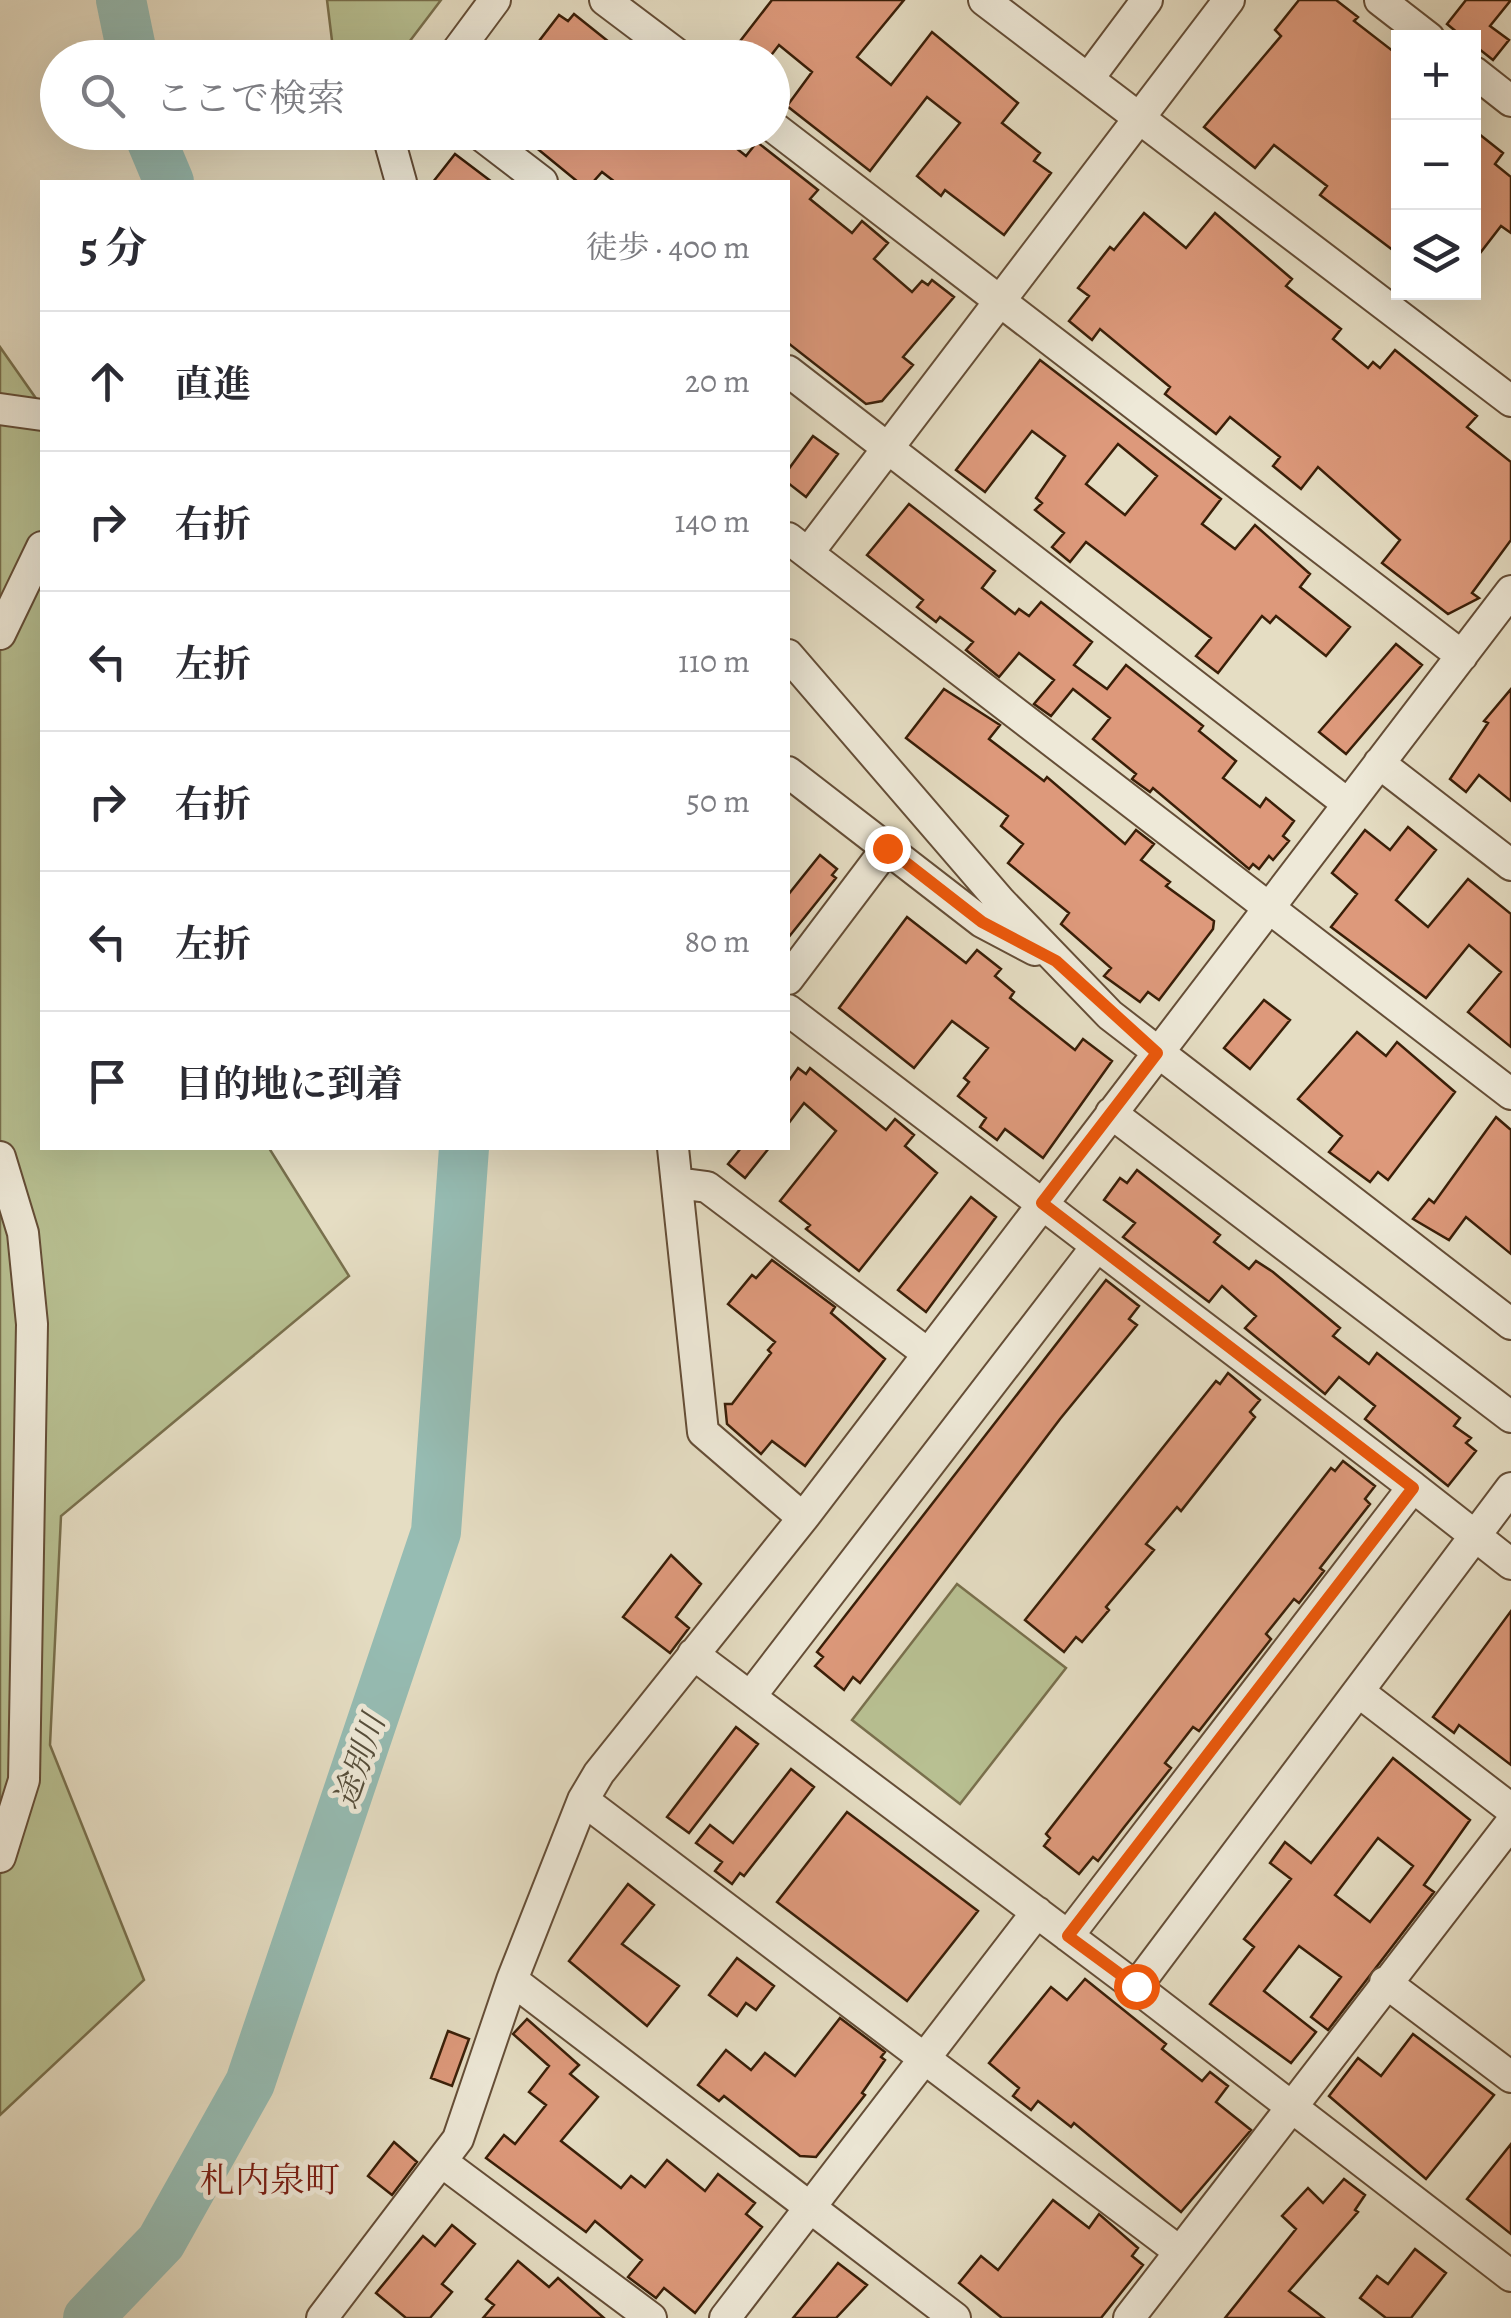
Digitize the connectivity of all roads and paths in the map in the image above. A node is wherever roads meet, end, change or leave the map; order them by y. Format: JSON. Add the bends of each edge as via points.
{"nodes":[{"id":1,"x":496,"y":0,"type":"edge"},
{"id":2,"x":605,"y":0,"type":"edge"},
{"id":3,"x":984,"y":0,"type":"edge"},
{"id":4,"x":1147,"y":0,"type":"edge"},
{"id":5,"x":1229,"y":0,"type":"edge"},
{"id":6,"x":1380,"y":0,"type":"edge"},
{"id":7,"x":1419,"y":30,"type":"edge"},
{"id":8,"x":466,"y":40,"type":"edge"},
{"id":9,"x":658,"y":40,"type":"edge"},
{"id":10,"x":1481,"y":77,"type":"edge"},
{"id":11,"x":1088,"y":79,"type":"junction"},
{"id":12,"x":1511,"y":101,"type":"edge"},
{"id":13,"x":1140,"y":118,"type":"junction"},
{"id":14,"x":790,"y":139,"type":"edge"},
{"id":15,"x":392,"y":150,"type":"edge"},
{"id":16,"x":500,"y":150,"type":"edge"},
{"id":17,"x":400,"y":180,"type":"edge"},
{"id":18,"x":539,"y":180,"type":"edge"},
{"id":19,"x":1004,"y":299,"type":"junction"},
{"id":20,"x":790,"y":373,"type":"edge"},
{"id":21,"x":1511,"y":401,"type":"edge"},
{"id":22,"x":0,"y":409,"type":"edge"},
{"id":23,"x":40,"y":415,"type":"edge"},
{"id":24,"x":888,"y":448,"type":"junction"},
{"id":25,"x":798,"y":546,"type":"edge"},
{"id":26,"x":40,"y":551,"type":"edge"},
{"id":27,"x":1511,"y":591,"type":"edge"},
{"id":28,"x":1501,"y":626,"type":"edge"},
{"id":29,"x":0,"y":634,"type":"edge"},
{"id":30,"x":1462,"y":656,"type":"junction"},
{"id":31,"x":790,"y":657,"type":"edge"},
{"id":32,"x":1379,"y":763,"type":"junction"},
{"id":33,"x":790,"y":774,"type":"edge"},
{"id":34,"x":1348,"y":804,"type":"junction"},
{"id":35,"x":887,"y":848,"type":"junction"},
{"id":36,"x":1511,"y":865,"type":"edge"},
{"id":37,"x":1266,"y":909,"type":"junction"},
{"id":38,"x":1056,"y":961,"type":"junction"},
{"id":39,"x":790,"y":977,"type":"edge"},
{"id":40,"x":790,"y":1012,"type":"edge"},
{"id":41,"x":1157,"y":1053,"type":"junction"},
{"id":42,"x":1511,"y":1094,"type":"edge"},
{"id":43,"x":1111,"y":1113,"type":"junction"},
{"id":44,"x":673,"y":1150,"type":"edge"},
{"id":45,"x":0,"y":1157,"type":"edge"},
{"id":46,"x":677,"y":1184,"type":"junction"},
{"id":47,"x":1042,"y":1203,"type":"junction"},
{"id":48,"x":1097,"y":1246,"type":"junction"},
{"id":49,"x":1511,"y":1324,"type":"edge"},
{"id":50,"x":927,"y":1353,"type":"junction"},
{"id":51,"x":1511,"y":1417,"type":"edge"},
{"id":52,"x":1413,"y":1488,"type":"junction"},
{"id":53,"x":1511,"y":1488,"type":"edge"},
{"id":54,"x":803,"y":1518,"type":"junction"},
{"id":55,"x":1474,"y":1535,"type":"junction"},
{"id":56,"x":1511,"y":1564,"type":"edge"},
{"id":57,"x":693,"y":1654,"type":"junction"},
{"id":58,"x":1358,"y":1692,"type":"junction"},
{"id":59,"x":750,"y":1697,"type":"junction"},
{"id":60,"x":583,"y":1800,"type":"junction"},
{"id":61,"x":1511,"y":1809,"type":"edge"},
{"id":62,"x":1511,"y":1822,"type":"edge"},
{"id":63,"x":0,"y":1857,"type":"edge"},
{"id":64,"x":1037,"y":1912,"type":"junction"},
{"id":65,"x":1068,"y":1936,"type":"junction"},
{"id":66,"x":512,"y":1980,"type":"junction"},
{"id":67,"x":1386,"y":1982,"type":"junction"},
{"id":68,"x":1136,"y":1986,"type":"junction"},
{"id":69,"x":927,"y":2057,"type":"junction"},
{"id":70,"x":1511,"y":2078,"type":"edge"},
{"id":71,"x":1291,"y":2109,"type":"junction"},
{"id":72,"x":442,"y":2162,"type":"junction"},
{"id":73,"x":812,"y":2207,"type":"junction"},
{"id":74,"x":1180,"y":2252,"type":"junction"},
{"id":75,"x":1511,"y":2276,"type":"edge"},
{"id":76,"x":332,"y":2315,"type":"edge"},
{"id":77,"x":651,"y":2318,"type":"edge"},
{"id":78,"x":725,"y":2318,"type":"edge"},
{"id":79,"x":955,"y":2318,"type":"edge"},
{"id":80,"x":1129,"y":2318,"type":"edge"}],
"edges":[{"from":1,"to":8,"type":"street"},
{"from":2,"to":9,"type":"street"},
{"from":3,"to":11,"type":"street"},
{"from":4,"to":11,"type":"street"},
{"from":5,"to":13,"type":"street"},
{"from":6,"to":7,"type":"street"},
{"from":10,"to":12,"type":"street"},
{"from":11,"to":13,"type":"street"},
{"from":13,"to":19,"type":"street"},
{"from":13,"to":21,"type":"street"},
{"from":14,"to":19,"type":"street"},
{"from":15,"to":17,"type":"street"},
{"from":16,"to":18,"type":"street"},
{"from":19,"to":24,"type":"street"},
{"from":19,"to":30,"type":"street"},
{"from":20,"to":24,"type":"street"},
{"from":22,"to":23,"type":"street"},
{"from":24,"to":25,"type":"street"},
{"from":24,"to":34,"type":"street"},
{"from":25,"to":37,"type":"street"},
{"from":26,"to":29,"type":"street"},
{"from":27,"to":28,"type":"street"},
{"from":28,"to":30,"type":"street"},
{"from":30,"to":32,"type":"street"},
{"from":31,"to":38,"type":"street"},
{"from":32,"to":34,"type":"street"},
{"from":32,"to":36,"type":"street"},
{"from":33,"to":35,"type":"street"},
{"from":34,"to":37,"type":"street"},
{"from":35,"to":38,"type":"street","via":[[982,922]]},
{"from":35,"to":39,"type":"street"},
{"from":37,"to":41,"type":"street"},
{"from":37,"to":42,"type":"street"},
{"from":38,"to":41,"type":"street"},
{"from":40,"to":47,"type":"street"},
{"from":41,"to":43,"type":"street"},
{"from":41,"to":49,"type":"street"},
{"from":43,"to":47,"type":"street"},
{"from":43,"to":51,"type":"street"},
{"from":44,"to":46,"type":"street"},
{"from":45,"to":63,"type":"street","via":[[23,1234],[32,1324],[24,1780]]},
{"from":46,"to":50,"type":"street","via":[[707,1187]]},
{"from":46,"to":54,"type":"street","via":[[703,1432]]},
{"from":47,"to":48,"type":"street"},
{"from":47,"to":50,"type":"street"},
{"from":48,"to":52,"type":"street"},
{"from":48,"to":59,"type":"street"},
{"from":50,"to":54,"type":"street"},
{"from":52,"to":55,"type":"street"},
{"from":52,"to":65,"type":"street"},
{"from":53,"to":55,"type":"street"},
{"from":54,"to":57,"type":"street"},
{"from":55,"to":56,"type":"street"},
{"from":55,"to":58,"type":"street"},
{"from":57,"to":59,"type":"street"},
{"from":57,"to":60,"type":"street"},
{"from":58,"to":61,"type":"street"},
{"from":58,"to":68,"type":"street"},
{"from":59,"to":64,"type":"street"},
{"from":60,"to":66,"type":"street"},
{"from":60,"to":69,"type":"street"},
{"from":62,"to":67,"type":"street"},
{"from":64,"to":65,"type":"street"},
{"from":64,"to":69,"type":"street"},
{"from":65,"to":68,"type":"street"},
{"from":66,"to":72,"type":"street","via":[[458,2139]]},
{"from":66,"to":73,"type":"street"},
{"from":67,"to":70,"type":"street"},
{"from":67,"to":71,"type":"street"},
{"from":68,"to":71,"type":"street"},
{"from":69,"to":73,"type":"street"},
{"from":69,"to":74,"type":"street"},
{"from":71,"to":74,"type":"street"},
{"from":71,"to":75,"type":"street"},
{"from":72,"to":76,"type":"street"},
{"from":72,"to":77,"type":"street"},
{"from":73,"to":78,"type":"street"},
{"from":73,"to":79,"type":"street"},
{"from":74,"to":80,"type":"street"}]}
